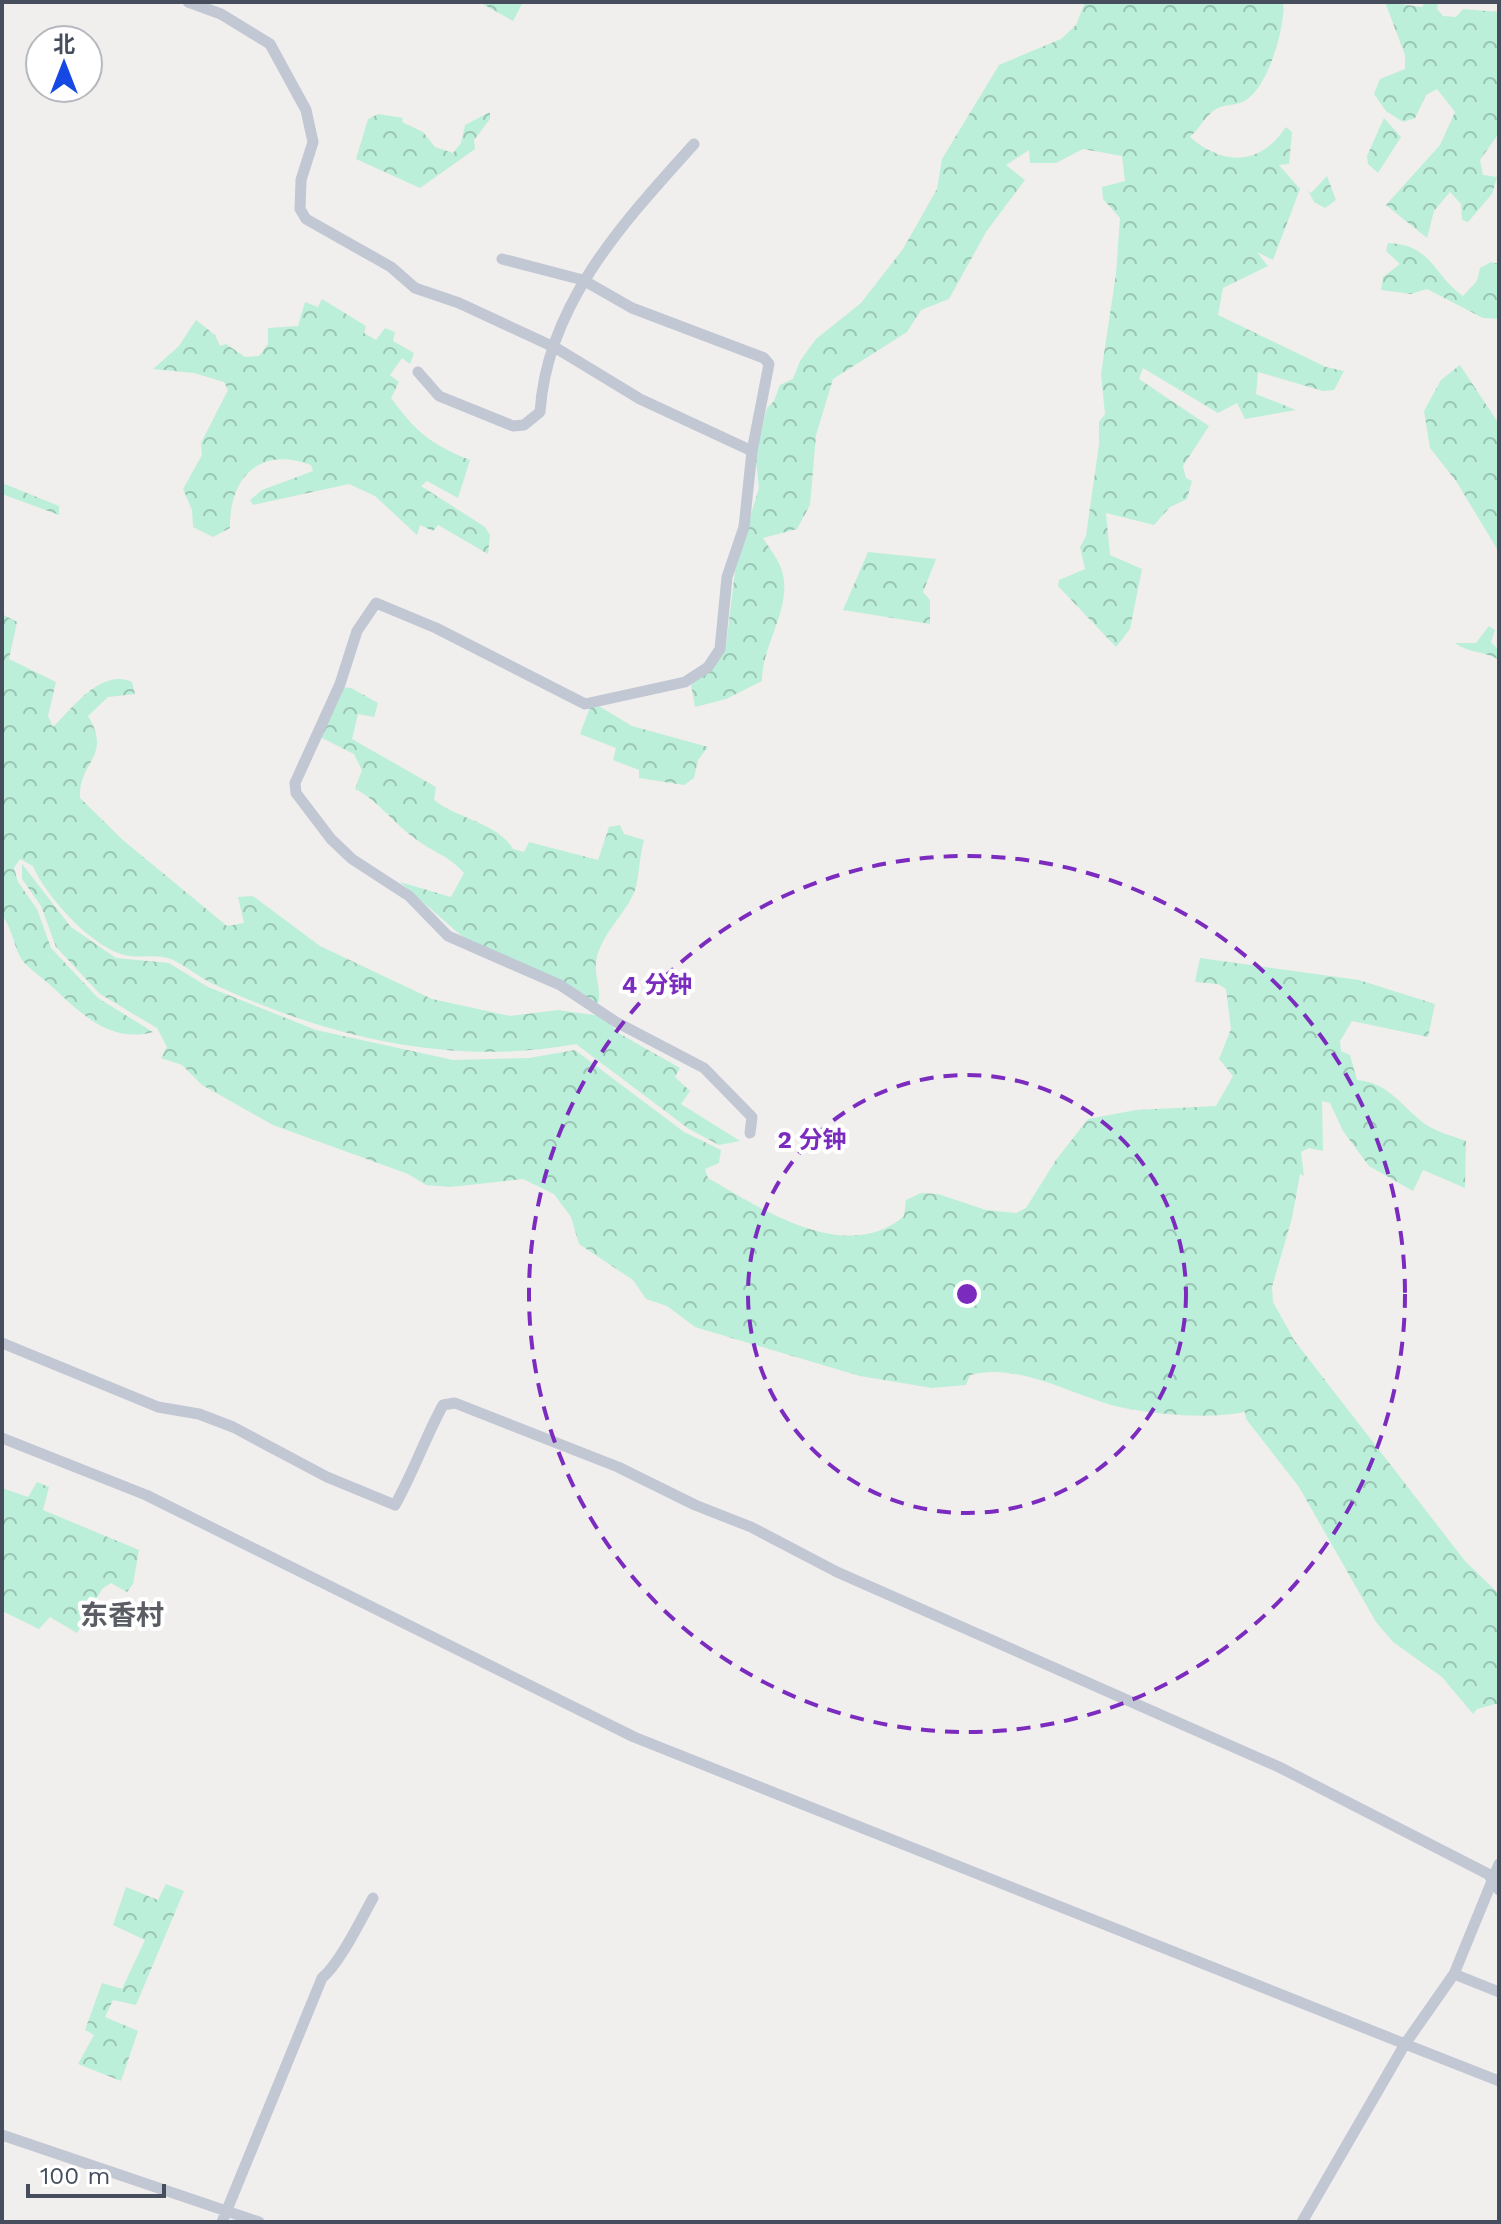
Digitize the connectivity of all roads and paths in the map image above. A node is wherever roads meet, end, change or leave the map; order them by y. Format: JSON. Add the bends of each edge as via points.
{"nodes":[{"id":1,"x":188,"y":2,"type":"edge"},
{"id":2,"x":694,"y":144,"type":"dead end"},
{"id":3,"x":502,"y":259,"type":"dead end"},
{"id":4,"x":583,"y":280,"type":"junction"},
{"id":5,"x":556,"y":348,"type":"junction"},
{"id":6,"x":418,"y":372,"type":"dead end"},
{"id":7,"x":752,"y":451,"type":"junction"},
{"id":8,"x":750,"y":1133,"type":"dead end"},
{"id":9,"x":2,"y":1343,"type":"edge"},
{"id":10,"x":2,"y":1438,"type":"edge"},
{"id":11,"x":1499,"y":1864,"type":"edge"},
{"id":12,"x":1496,"y":1886,"type":"edge"},
{"id":13,"x":373,"y":1898,"type":"dead end"},
{"id":14,"x":1454,"y":1974,"type":"junction"},
{"id":15,"x":1499,"y":1992,"type":"edge"},
{"id":16,"x":1405,"y":2044,"type":"junction"},
{"id":17,"x":1499,"y":2081,"type":"edge"},
{"id":18,"x":2,"y":2135,"type":"edge"},
{"id":19,"x":224,"y":2217,"type":"edge"},
{"id":20,"x":259,"y":2222,"type":"edge"},
{"id":21,"x":1302,"y":2222,"type":"edge"}],
"edges":[{"from":1,"to":5,"type":"street","via":[[221,14],[270,44],[306,110],[313,142],[301,180],[300,209],[306,219],[391,267],[415,288]]},
{"from":2,"to":4,"type":"street","via":[[623,224]]},
{"from":3,"to":4,"type":"street"},
{"from":4,"to":5,"type":"street"},
{"from":4,"to":7,"type":"street","via":[[632,308],[764,358],[769,364]]},
{"from":5,"to":6,"type":"street","via":[[540,412],[524,425],[513,426],[439,396]]},
{"from":5,"to":7,"type":"street","via":[[640,399]]},
{"from":7,"to":8,"type":"street","via":[[748,505],[727,577],[720,649],[708,667],[685,682],[585,704],[376,603],[357,631],[340,684],[295,783],[296,793],[331,839],[409,896],[448,936],[560,985],[616,1022],[704,1068],[752,1117]]},
{"from":9,"to":12,"type":"street","via":[[158,1407],[233,1427],[327,1477],[395,1505],[443,1405],[455,1403],[618,1467],[837,1572],[1279,1767],[1488,1874]]},
{"from":10,"to":16,"type":"street","via":[[146,1495],[634,1737]]},
{"from":11,"to":12,"type":"street"},
{"from":12,"to":14,"type":"street"},
{"from":13,"to":19,"type":"street","via":[[336,1967],[322,1978]]},
{"from":14,"to":15,"type":"street"},
{"from":14,"to":16,"type":"street"},
{"from":16,"to":17,"type":"street"},
{"from":16,"to":21,"type":"street"},
{"from":18,"to":19,"type":"street"},
{"from":19,"to":20,"type":"street"}]}
